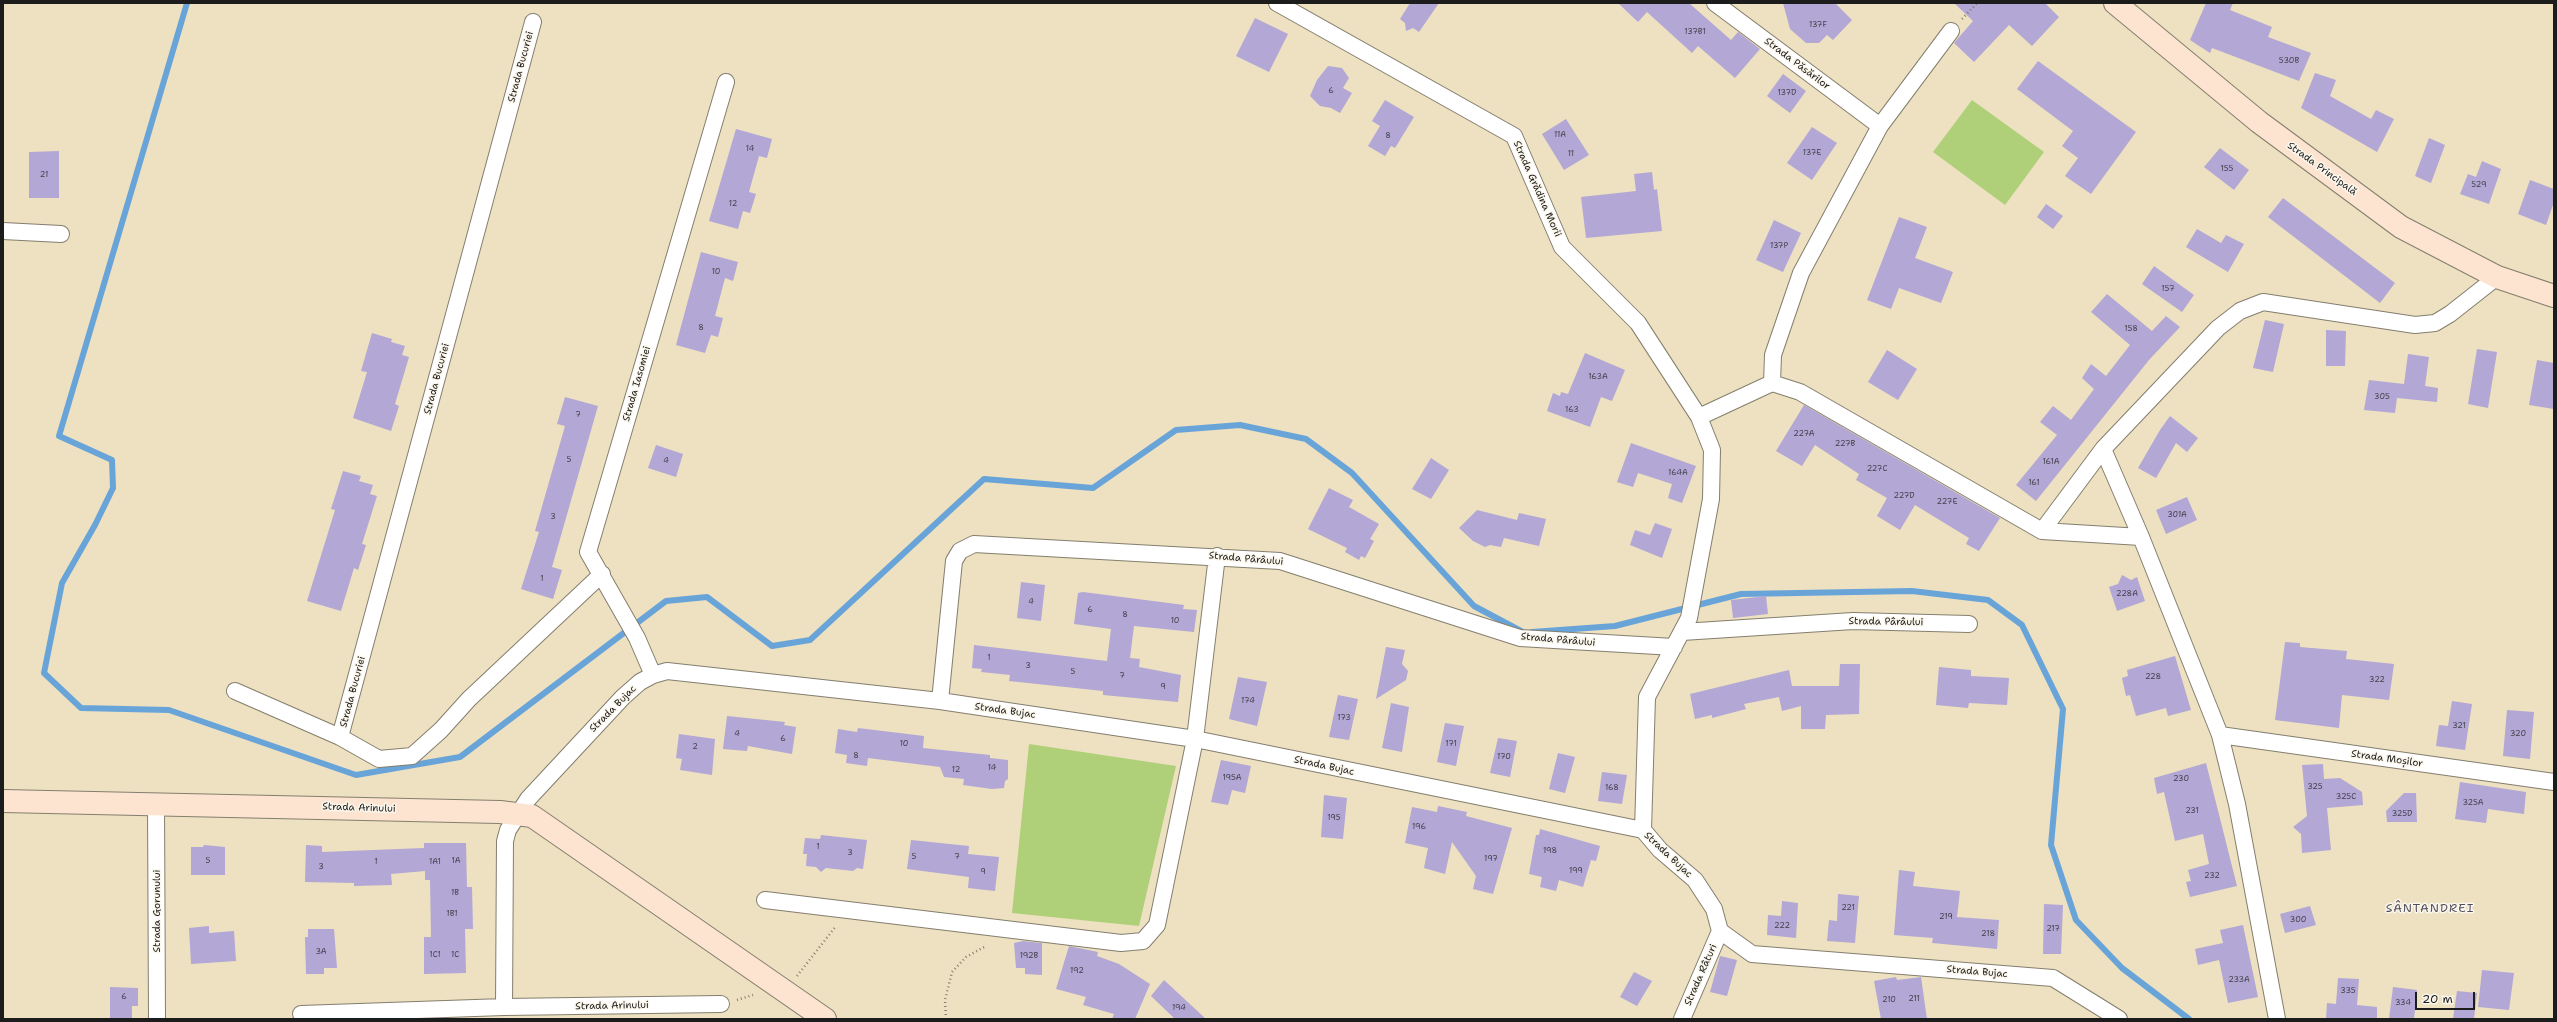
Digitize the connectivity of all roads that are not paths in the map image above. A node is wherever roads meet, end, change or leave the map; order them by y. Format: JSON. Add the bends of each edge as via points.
{"nodes":[{"id":1,"x":1277,"y":3,"type":"edge"},
{"id":2,"x":1715,"y":3,"type":"edge"},
{"id":3,"x":2115,"y":3,"type":"edge"},
{"id":4,"x":533,"y":22,"type":"dead end"},
{"id":5,"x":1951,"y":31,"type":"dead end"},
{"id":6,"x":726,"y":82,"type":"dead end"},
{"id":7,"x":1880,"y":126,"type":"junction"},
{"id":8,"x":3,"y":231,"type":"edge"},
{"id":9,"x":61,"y":234,"type":"dead end"},
{"id":10,"x":2497,"y":277,"type":"junction"},
{"id":11,"x":2554,"y":296,"type":"edge"},
{"id":12,"x":1772,"y":382,"type":"junction"},
{"id":13,"x":1699,"y":417,"type":"junction"},
{"id":14,"x":2103,"y":449,"type":"junction"},
{"id":15,"x":2042,"y":531,"type":"junction"},
{"id":16,"x":2142,"y":537,"type":"junction"},
{"id":17,"x":1217,"y":556,"type":"junction"},
{"id":18,"x":602,"y":574,"type":"junction"},
{"id":19,"x":1970,"y":624,"type":"dead end"},
{"id":20,"x":1686,"y":625,"type":"junction"},
{"id":21,"x":1674,"y":647,"type":"junction"},
{"id":22,"x":653,"y":675,"type":"junction"},
{"id":23,"x":234,"y":691,"type":"dead end"},
{"id":24,"x":940,"y":701,"type":"junction"},
{"id":25,"x":2220,"y":735,"type":"junction"},
{"id":26,"x":340,"y":737,"type":"junction"},
{"id":27,"x":1196,"y":739,"type":"junction"},
{"id":28,"x":2554,"y":782,"type":"edge"},
{"id":29,"x":3,"y":801,"type":"edge"},
{"id":30,"x":156,"y":803,"type":"junction"},
{"id":31,"x":517,"y":813,"type":"junction"},
{"id":32,"x":1643,"y":830,"type":"junction"},
{"id":33,"x":765,"y":900,"type":"dead end"},
{"id":34,"x":1720,"y":931,"type":"junction"},
{"id":35,"x":721,"y":1004,"type":"road end"},
{"id":36,"x":504,"y":1007,"type":"junction"},
{"id":37,"x":545,"y":1013,"type":"edge"},
{"id":38,"x":301,"y":1014,"type":"dead end"},
{"id":39,"x":157,"y":1019,"type":"edge"},
{"id":40,"x":825,"y":1019,"type":"edge"},
{"id":41,"x":1682,"y":1019,"type":"edge"},
{"id":42,"x":2119,"y":1019,"type":"edge"},
{"id":43,"x":2277,"y":1019,"type":"edge"}],
"edges":[{"from":1,"to":13,"type":"street","name":"Strada Grădina Morii","via":[[1514,136],[1562,246],[1638,323]]},
{"from":2,"to":7,"type":"street","name":"Strada Păsărilor"},
{"from":3,"to":10,"type":"street","name":"Strada Principală","via":[[2259,122],[2401,227]]},
{"from":4,"to":26,"type":"street","name":"Strada Bucuriei"},
{"from":5,"to":7,"type":"street"},
{"from":6,"to":18,"type":"street","name":"Strada Iasomiei","via":[[588,552]]},
{"from":7,"to":12,"type":"street","via":[[1801,273],[1773,356]]},
{"from":8,"to":9,"type":"street"},
{"from":10,"to":11,"type":"street","name":"Strada Principală"},
{"from":10,"to":14,"type":"street","via":[[2435,323],[2415,325],[2262,302],[2240,311],[2218,328]]},
{"from":12,"to":13,"type":"street"},
{"from":12,"to":15,"type":"street","via":[[1800,392]]},
{"from":13,"to":20,"type":"street","name":"Strada Grădina Morii","via":[[1712,450],[1711,499]]},
{"from":14,"to":15,"type":"street"},
{"from":14,"to":16,"type":"street"},
{"from":15,"to":16,"type":"street"},
{"from":16,"to":25,"type":"street"},
{"from":17,"to":21,"type":"street","name":"Strada Pârâului","via":[[1280,560],[1520,638]]},
{"from":17,"to":24,"type":"street","name":"Strada Pârâului","via":[[988,544],[974,544],[960,551],[954,561]]},
{"from":17,"to":27,"type":"street"},
{"from":18,"to":22,"type":"street","name":"Strada Iasomiei","via":[[637,638]]},
{"from":18,"to":26,"type":"street","via":[[412,756],[379,759]]},
{"from":19,"to":20,"type":"street","name":"Strada Pârâului","via":[[1853,621]]},
{"from":20,"to":21,"type":"street","name":"Strada Grădina Morii"},
{"from":21,"to":32,"type":"street","name":"Strada Grădina Morii","via":[[1647,697]]},
{"from":22,"to":24,"type":"street","name":"Strada Bujac","via":[[667,671]]},
{"from":22,"to":31,"type":"street","name":"Strada Bujac","via":[[623,697]]},
{"from":23,"to":26,"type":"street"},
{"from":24,"to":27,"type":"street","name":"Strada Bujac"},
{"from":25,"to":28,"type":"street","name":"Strada Moșilor"},
{"from":25,"to":43,"type":"street","via":[[2237,804]]},
{"from":27,"to":32,"type":"street","name":"Strada Bujac"},
{"from":27,"to":33,"type":"street","via":[[1157,925],[1144,941],[1121,943]]},
{"from":29,"to":30,"type":"street","name":"Strada Arinului"},
{"from":30,"to":31,"type":"street","name":"Strada Arinului"},
{"from":30,"to":39,"type":"street","name":"Strada Gorunului"},
{"from":31,"to":36,"type":"street","via":[[505,841]]},
{"from":31,"to":40,"type":"street","name":"Strada Arinului","via":[[544,822]]},
{"from":32,"to":34,"type":"street","name":"Strada Bujac","via":[[1660,850],[1695,880],[1714,909]]},
{"from":34,"to":41,"type":"street","name":"Strada Râturi"},
{"from":34,"to":42,"type":"street","name":"Strada Bujac","via":[[1752,954],[2053,978]]},
{"from":35,"to":37,"type":"street","name":"Strada Arinului"},
{"from":36,"to":37,"type":"street","name":"Strada Arinului"},
{"from":36,"to":38,"type":"street","name":"Strada Arinului"}]}
